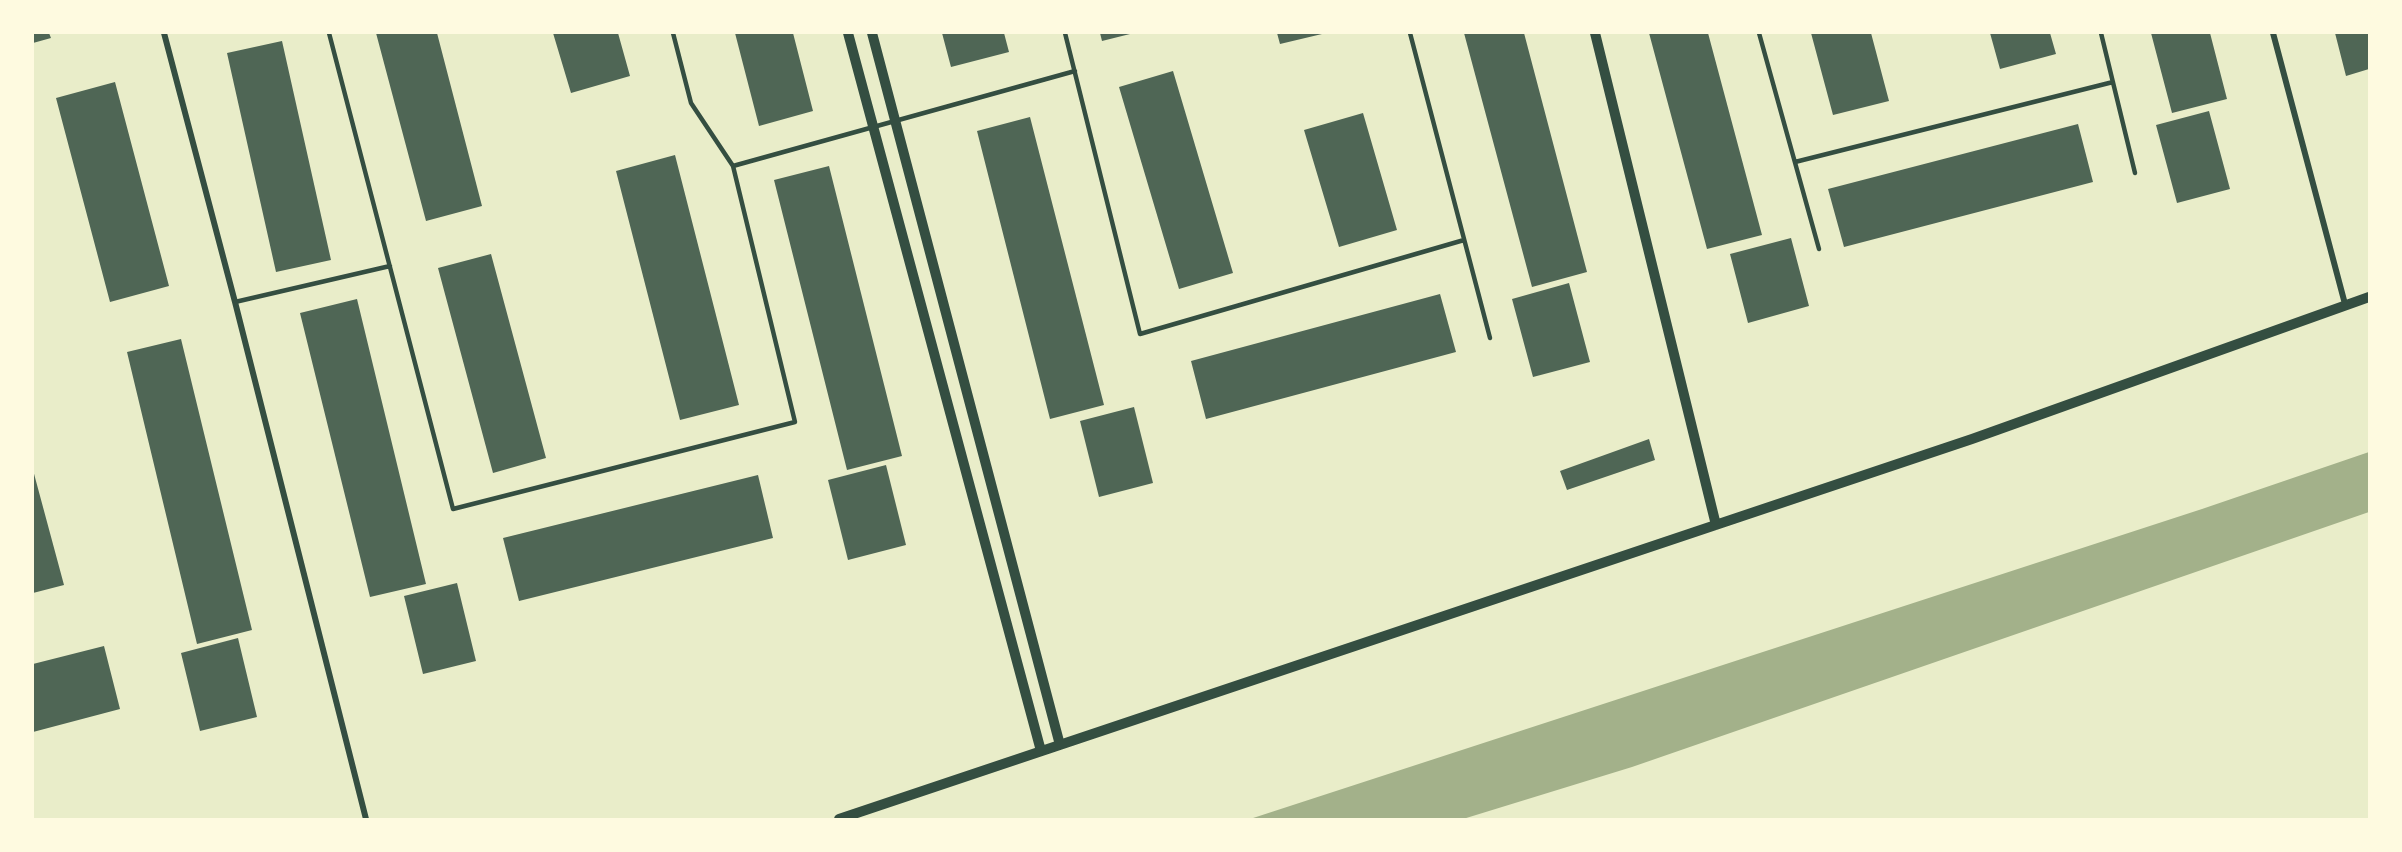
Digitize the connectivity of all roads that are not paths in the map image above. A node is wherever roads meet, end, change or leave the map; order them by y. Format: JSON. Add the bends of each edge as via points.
{"nodes":[{"id":1,"x":164,"y":33,"type":"edge"},
{"id":2,"x":329,"y":33,"type":"edge"},
{"id":3,"x":673,"y":33,"type":"edge"},
{"id":4,"x":848,"y":33,"type":"edge"},
{"id":5,"x":872,"y":33,"type":"edge"},
{"id":6,"x":1065,"y":33,"type":"edge"},
{"id":7,"x":1410,"y":33,"type":"edge"},
{"id":8,"x":1595,"y":33,"type":"edge"},
{"id":9,"x":1760,"y":33,"type":"edge"},
{"id":10,"x":2101,"y":33,"type":"edge"},
{"id":11,"x":2273,"y":33,"type":"edge"},
{"id":12,"x":1075,"y":71,"type":"junction"},
{"id":13,"x":2113,"y":82,"type":"junction"},
{"id":14,"x":896,"y":122,"type":"junction"},
{"id":15,"x":874,"y":128,"type":"junction"},
{"id":16,"x":1795,"y":162,"type":"junction"},
{"id":17,"x":733,"y":166,"type":"junction"},
{"id":18,"x":2135,"y":173,"type":"dead end"},
{"id":19,"x":1464,"y":240,"type":"junction"},
{"id":20,"x":1819,"y":249,"type":"dead end"},
{"id":21,"x":390,"y":266,"type":"junction"},
{"id":22,"x":2369,"y":297,"type":"edge"},
{"id":23,"x":235,"y":302,"type":"junction"},
{"id":24,"x":2345,"y":304,"type":"junction"},
{"id":25,"x":1491,"y":338,"type":"dead end"},
{"id":26,"x":1716,"y":525,"type":"junction"},
{"id":27,"x":1060,"y":745,"type":"junction"},
{"id":28,"x":1041,"y":751,"type":"junction"},
{"id":29,"x":366,"y":819,"type":"edge"},
{"id":30,"x":839,"y":819,"type":"edge"}],
"edges":[{"from":1,"to":23,"type":"street"},
{"from":2,"to":21,"type":"lane"},
{"from":3,"to":17,"type":"lane","via":[[691,103]]},
{"from":4,"to":15,"type":"street"},
{"from":5,"to":14,"type":"street"},
{"from":6,"to":12,"type":"lane"},
{"from":7,"to":19,"type":"lane"},
{"from":8,"to":26,"type":"street"},
{"from":9,"to":16,"type":"lane"},
{"from":10,"to":13,"type":"lane"},
{"from":11,"to":24,"type":"street"},
{"from":12,"to":14,"type":"lane"},
{"from":12,"to":19,"type":"lane","via":[[1140,334]]},
{"from":13,"to":16,"type":"lane"},
{"from":13,"to":18,"type":"lane"},
{"from":14,"to":15,"type":"lane"},
{"from":14,"to":27,"type":"street"},
{"from":15,"to":17,"type":"lane"},
{"from":15,"to":28,"type":"street"},
{"from":16,"to":20,"type":"lane"},
{"from":17,"to":21,"type":"lane","via":[[795,422],[453,509]]},
{"from":19,"to":25,"type":"lane"},
{"from":21,"to":23,"type":"lane"},
{"from":22,"to":24,"type":"street"},
{"from":23,"to":29,"type":"street"},
{"from":24,"to":26,"type":"street","via":[[1972,440]]},
{"from":26,"to":27,"type":"street"},
{"from":27,"to":28,"type":"street"},
{"from":28,"to":30,"type":"street"}]}
